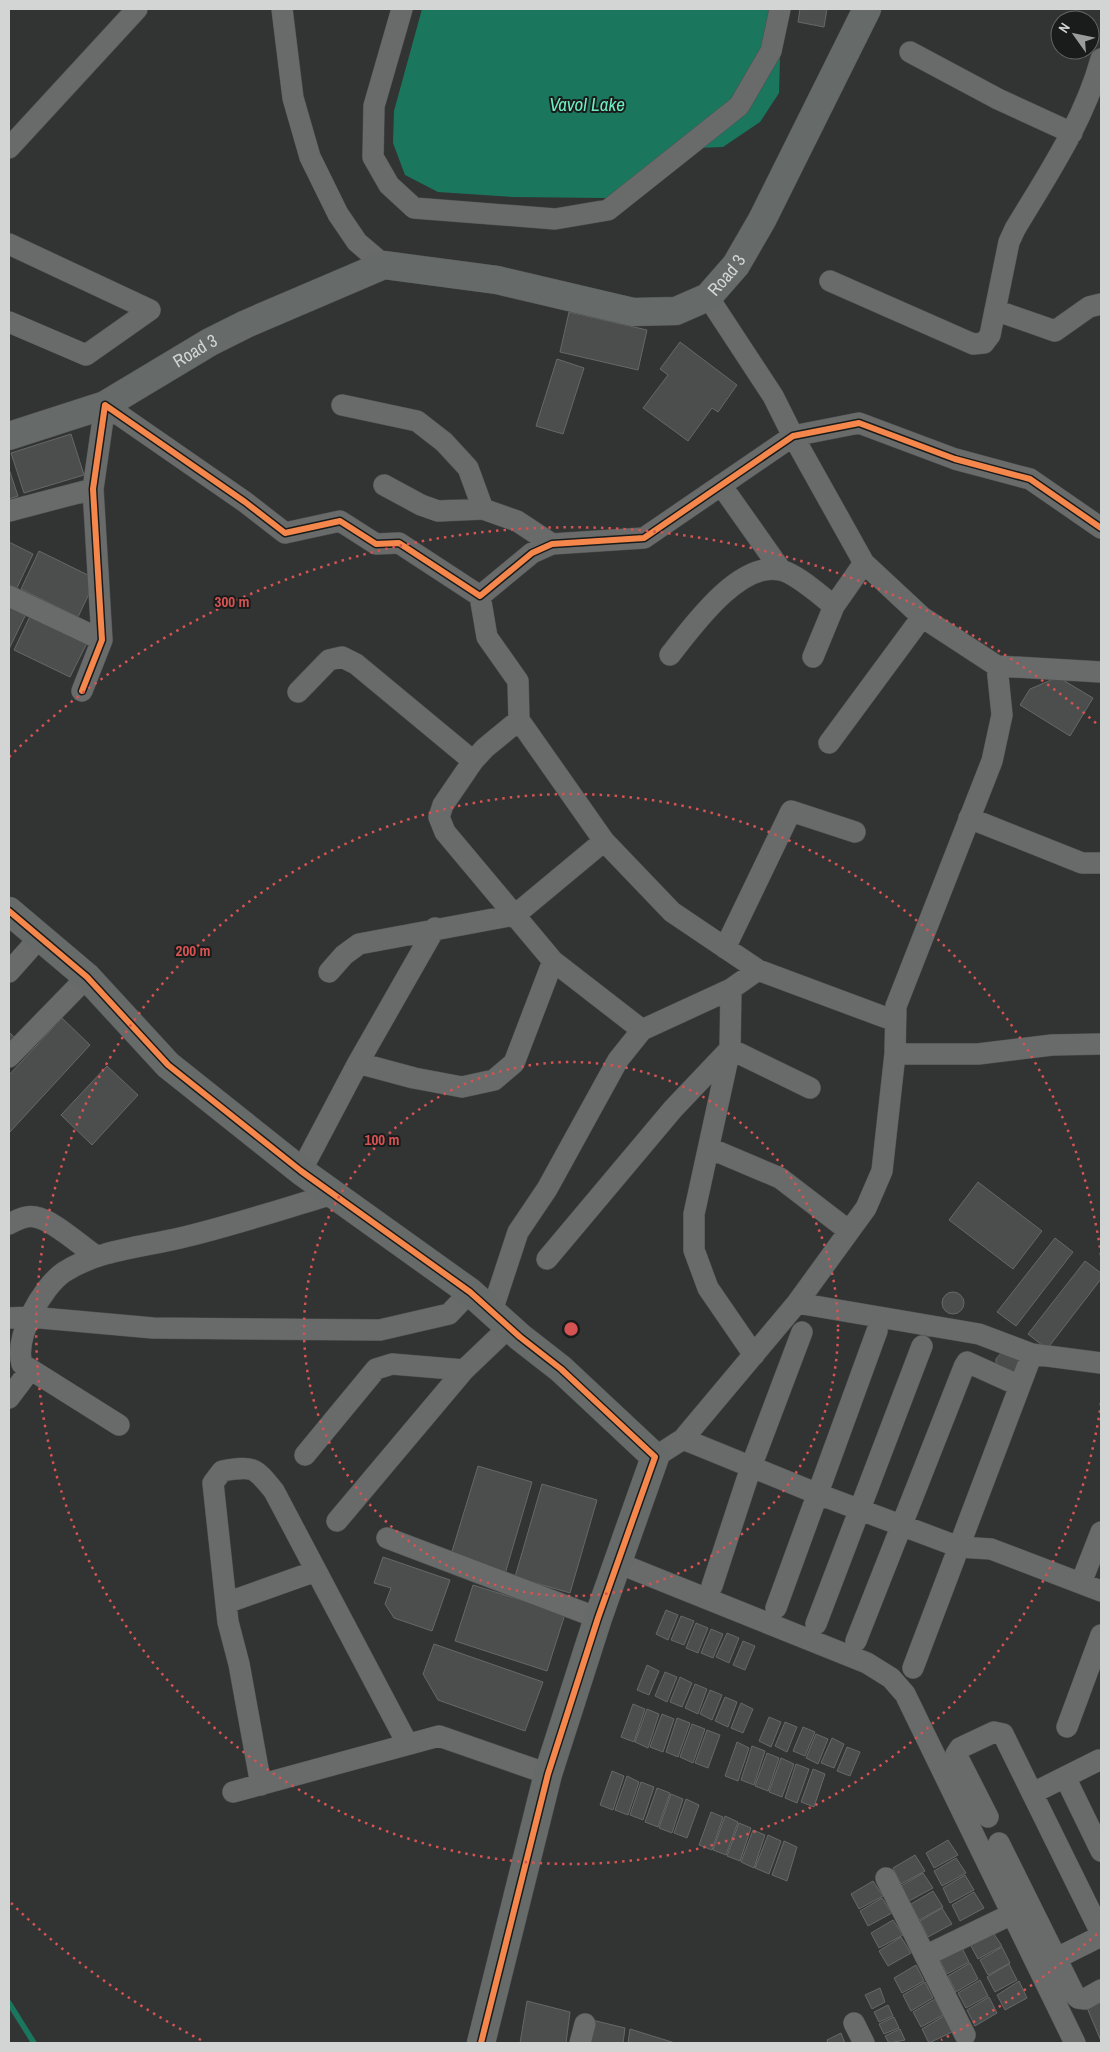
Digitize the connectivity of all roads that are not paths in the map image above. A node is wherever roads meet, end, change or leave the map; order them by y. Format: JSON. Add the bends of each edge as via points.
{"nodes":[{"id":1,"x":137,"y":9,"type":"edge"},
{"id":2,"x":282,"y":9,"type":"edge"},
{"id":3,"x":402,"y":9,"type":"edge"},
{"id":4,"x":780,"y":9,"type":"edge"},
{"id":5,"x":867,"y":9,"type":"edge"},
{"id":6,"x":910,"y":52,"type":"dead end"},
{"id":7,"x":1101,"y":59,"type":"edge"},
{"id":8,"x":1072,"y":133,"type":"junction"},
{"id":9,"x":9,"y":148,"type":"edge"},
{"id":10,"x":9,"y":244,"type":"edge"},
{"id":11,"x":384,"y":265,"type":"junction"},
{"id":12,"x":830,"y":281,"type":"dead end"},
{"id":13,"x":708,"y":298,"type":"junction"},
{"id":14,"x":1101,"y":304,"type":"edge"},
{"id":15,"x":995,"y":310,"type":"junction"},
{"id":16,"x":9,"y":322,"type":"edge"},
{"id":17,"x":105,"y":405,"type":"junction"},
{"id":18,"x":342,"y":405,"type":"dead end"},
{"id":19,"x":9,"y":436,"type":"edge"},
{"id":20,"x":793,"y":436,"type":"junction"},
{"id":21,"x":384,"y":485,"type":"dead end"},
{"id":22,"x":721,"y":485,"type":"junction"},
{"id":23,"x":92,"y":488,"type":"junction"},
{"id":24,"x":483,"y":509,"type":"junction"},
{"id":25,"x":9,"y":511,"type":"edge"},
{"id":26,"x":1101,"y":528,"type":"edge"},
{"id":27,"x":552,"y":544,"type":"junction"},
{"id":28,"x":864,"y":563,"type":"junction"},
{"id":29,"x":781,"y":570,"type":"junction"},
{"id":30,"x":9,"y":596,"type":"edge"},
{"id":31,"x":480,"y":596,"type":"junction"},
{"id":32,"x":834,"y":606,"type":"junction"},
{"id":33,"x":922,"y":616,"type":"junction"},
{"id":34,"x":102,"y":640,"type":"junction"},
{"id":35,"x":670,"y":655,"type":"dead end"},
{"id":36,"x":813,"y":657,"type":"dead end"},
{"id":37,"x":997,"y":666,"type":"junction"},
{"id":38,"x":1101,"y":672,"type":"edge"},
{"id":39,"x":82,"y":691,"type":"dead end"},
{"id":40,"x":298,"y":692,"type":"dead end"},
{"id":41,"x":519,"y":720,"type":"junction"},
{"id":42,"x":829,"y":743,"type":"dead end"},
{"id":43,"x":473,"y":761,"type":"junction"},
{"id":44,"x":969,"y":818,"type":"junction"},
{"id":45,"x":855,"y":832,"type":"dead end"},
{"id":46,"x":604,"y":841,"type":"junction"},
{"id":47,"x":1101,"y":863,"type":"edge"},
{"id":48,"x":9,"y":911,"type":"edge"},
{"id":49,"x":515,"y":915,"type":"junction"},
{"id":50,"x":435,"y":928,"type":"junction"},
{"id":51,"x":40,"y":938,"type":"junction"},
{"id":52,"x":726,"y":948,"type":"junction"},
{"id":53,"x":553,"y":961,"type":"junction"},
{"id":54,"x":758,"y":970,"type":"junction"},
{"id":55,"x":9,"y":972,"type":"edge"},
{"id":56,"x":329,"y":972,"type":"dead end"},
{"id":57,"x":86,"y":977,"type":"junction"},
{"id":58,"x":731,"y":989,"type":"junction"},
{"id":59,"x":895,"y":1021,"type":"junction"},
{"id":60,"x":642,"y":1030,"type":"junction"},
{"id":61,"x":1101,"y":1044,"type":"edge"},
{"id":62,"x":730,"y":1049,"type":"junction"},
{"id":63,"x":895,"y":1054,"type":"junction"},
{"id":64,"x":9,"y":1057,"type":"edge"},
{"id":65,"x":358,"y":1063,"type":"junction"},
{"id":66,"x":810,"y":1088,"type":"dead end"},
{"id":67,"x":709,"y":1148,"type":"junction"},
{"id":68,"x":301,"y":1171,"type":"junction"},
{"id":69,"x":333,"y":1194,"type":"junction"},
{"id":70,"x":9,"y":1224,"type":"edge"},
{"id":71,"x":849,"y":1230,"type":"junction"},
{"id":72,"x":96,"y":1256,"type":"junction"},
{"id":73,"x":547,"y":1259,"type":"dead end"},
{"id":74,"x":470,"y":1292,"type":"junction"},
{"id":75,"x":797,"y":1303,"type":"junction"},
{"id":76,"x":30,"y":1317,"type":"junction"},
{"id":77,"x":9,"y":1318,"type":"edge"},
{"id":78,"x":501,"y":1319,"type":"junction"},
{"id":79,"x":877,"y":1331,"type":"dead end"},
{"id":80,"x":802,"y":1332,"type":"dead end"},
{"id":81,"x":922,"y":1346,"type":"dead end"},
{"id":82,"x":754,"y":1354,"type":"junction"},
{"id":83,"x":1032,"y":1354,"type":"junction"},
{"id":84,"x":1101,"y":1363,"type":"edge"},
{"id":85,"x":30,"y":1370,"type":"junction"},
{"id":86,"x":464,"y":1370,"type":"junction"},
{"id":87,"x":1020,"y":1386,"type":"junction"},
{"id":88,"x":9,"y":1398,"type":"edge"},
{"id":89,"x":119,"y":1425,"type":"dead end"},
{"id":90,"x":683,"y":1440,"type":"junction"},
{"id":91,"x":305,"y":1455,"type":"dead end"},
{"id":92,"x":655,"y":1457,"type":"junction"},
{"id":93,"x":751,"y":1467,"type":"junction"},
{"id":94,"x":818,"y":1494,"type":"junction"},
{"id":95,"x":861,"y":1510,"type":"junction"},
{"id":96,"x":337,"y":1521,"type":"dead end"},
{"id":97,"x":901,"y":1525,"type":"junction"},
{"id":98,"x":1101,"y":1532,"type":"edge"},
{"id":99,"x":387,"y":1538,"type":"dead end"},
{"id":100,"x":959,"y":1546,"type":"junction"},
{"id":101,"x":618,"y":1563,"type":"junction"},
{"id":102,"x":316,"y":1571,"type":"junction"},
{"id":103,"x":1081,"y":1583,"type":"junction"},
{"id":104,"x":712,"y":1586,"type":"dead end"},
{"id":105,"x":1101,"y":1591,"type":"edge"},
{"id":106,"x":226,"y":1602,"type":"junction"},
{"id":107,"x":776,"y":1608,"type":"dead end"},
{"id":108,"x":598,"y":1618,"type":"junction"},
{"id":109,"x":816,"y":1624,"type":"dead end"},
{"id":110,"x":1101,"y":1635,"type":"edge"},
{"id":111,"x":856,"y":1640,"type":"dead end"},
{"id":112,"x":913,"y":1668,"type":"dead end"},
{"id":113,"x":1067,"y":1727,"type":"dead end"},
{"id":114,"x":407,"y":1743,"type":"junction"},
{"id":115,"x":1101,"y":1761,"type":"edge"},
{"id":116,"x":548,"y":1774,"type":"junction"},
{"id":117,"x":1065,"y":1777,"type":"junction"},
{"id":118,"x":261,"y":1785,"type":"junction"},
{"id":119,"x":233,"y":1792,"type":"dead end"},
{"id":120,"x":1033,"y":1793,"type":"junction"},
{"id":121,"x":988,"y":1817,"type":"dead end"},
{"id":122,"x":999,"y":1843,"type":"dead end"},
{"id":123,"x":1101,"y":1851,"type":"edge"},
{"id":124,"x":886,"y":1878,"type":"dead end"},
{"id":125,"x":1012,"y":1914,"type":"junction"},
{"id":126,"x":1101,"y":1935,"type":"edge"},
{"id":127,"x":925,"y":1956,"type":"junction"},
{"id":128,"x":1047,"y":1963,"type":"junction"},
{"id":129,"x":1101,"y":1990,"type":"edge"},
{"id":130,"x":854,"y":2023,"type":"dead end"},
{"id":131,"x":965,"y":2035,"type":"dead end"},
{"id":132,"x":481,"y":2043,"type":"edge"},
{"id":133,"x":864,"y":2043,"type":"edge"},
{"id":134,"x":1075,"y":2043,"type":"edge"}],
"edges":[{"from":1,"to":9,"type":"street"},
{"from":2,"to":11,"type":"street","via":[[293,98],[310,158],[338,214],[357,242]]},
{"from":3,"to":4,"type":"street","via":[[374,106],[373,157],[389,185],[414,208],[555,219],[608,210],[739,106],[771,52]]},
{"from":5,"to":13,"type":"street","name":"Road 3","via":[[762,220],[736,265]]},
{"from":6,"to":8,"type":"street","via":[[998,99]]},
{"from":7,"to":8,"type":"street","via":[[1088,101]]},
{"from":8,"to":15,"type":"street","via":[[1009,242]]},
{"from":10,"to":16,"type":"street","via":[[150,310],[86,355]]},
{"from":11,"to":13,"type":"street","name":"Road 3","via":[[497,280],[633,312],[676,312]]},
{"from":11,"to":17,"type":"street","name":"Road 3","via":[[210,342]]},
{"from":12,"to":15,"type":"street","via":[[973,344],[984,344],[990,335]]},
{"from":13,"to":20,"type":"street","via":[[773,396]]},
{"from":14,"to":15,"type":"street","via":[[1089,308],[1055,331]]},
{"from":17,"to":19,"type":"street","name":"Road 3"},
{"from":17,"to":23,"type":"street"},
{"from":17,"to":31,"type":"street","via":[[285,533],[340,521],[376,544],[399,543]]},
{"from":18,"to":24,"type":"street","via":[[417,421],[444,442],[468,468]]},
{"from":20,"to":22,"type":"street"},
{"from":20,"to":26,"type":"street","via":[[859,423],[955,459],[1030,479]]},
{"from":20,"to":28,"type":"street"},
{"from":21,"to":24,"type":"street","via":[[438,511]]},
{"from":22,"to":27,"type":"street","via":[[644,538]]},
{"from":22,"to":29,"type":"street"},
{"from":23,"to":25,"type":"street"},
{"from":23,"to":34,"type":"street"},
{"from":24,"to":27,"type":"street","via":[[518,520]]},
{"from":27,"to":31,"type":"street","via":[[532,553]]},
{"from":28,"to":32,"type":"street"},
{"from":28,"to":33,"type":"street"},
{"from":29,"to":32,"type":"street"},
{"from":29,"to":35,"type":"street","via":[[763,569],[725,592],[710,605]]},
{"from":30,"to":34,"type":"street"},
{"from":31,"to":41,"type":"street","via":[[487,637],[518,681]]},
{"from":32,"to":36,"type":"street"},
{"from":33,"to":37,"type":"street"},
{"from":33,"to":42,"type":"street"},
{"from":34,"to":39,"type":"street"},
{"from":37,"to":38,"type":"street"},
{"from":37,"to":44,"type":"street","via":[[1002,715],[992,760]]},
{"from":40,"to":43,"type":"street","via":[[329,660],[342,657],[356,664]]},
{"from":41,"to":43,"type":"street"},
{"from":41,"to":46,"type":"street"},
{"from":43,"to":49,"type":"street","via":[[443,805],[439,818],[445,832]]},
{"from":44,"to":47,"type":"street","via":[[1082,863]]},
{"from":44,"to":59,"type":"street","via":[[896,1006]]},
{"from":45,"to":52,"type":"street","via":[[791,811]]},
{"from":46,"to":49,"type":"street"},
{"from":46,"to":52,"type":"street","via":[[672,912]]},
{"from":48,"to":51,"type":"street"},
{"from":49,"to":50,"type":"street"},
{"from":49,"to":53,"type":"street"},
{"from":50,"to":56,"type":"street","via":[[359,944]]},
{"from":50,"to":65,"type":"street"},
{"from":51,"to":55,"type":"street"},
{"from":51,"to":57,"type":"street"},
{"from":52,"to":54,"type":"street"},
{"from":53,"to":60,"type":"street"},
{"from":53,"to":65,"type":"street","via":[[514,1063],[494,1080],[462,1087]]},
{"from":54,"to":58,"type":"street"},
{"from":54,"to":59,"type":"street"},
{"from":57,"to":64,"type":"street"},
{"from":57,"to":68,"type":"street","via":[[168,1065]]},
{"from":58,"to":60,"type":"street"},
{"from":58,"to":62,"type":"street"},
{"from":59,"to":63,"type":"street"},
{"from":60,"to":78,"type":"street","via":[[618,1060],[548,1189],[518,1232]]},
{"from":61,"to":63,"type":"street","via":[[978,1054]]},
{"from":62,"to":66,"type":"street"},
{"from":62,"to":67,"type":"street"},
{"from":62,"to":73,"type":"street","via":[[673,1109]]},
{"from":63,"to":71,"type":"street","via":[[882,1171],[866,1208]]},
{"from":65,"to":68,"type":"street"},
{"from":67,"to":71,"type":"street","via":[[780,1178]]},
{"from":67,"to":82,"type":"street","via":[[694,1214],[694,1250],[708,1288]]},
{"from":68,"to":69,"type":"street"},
{"from":69,"to":72,"type":"street","via":[[182,1238]]},
{"from":69,"to":74,"type":"street"},
{"from":70,"to":72,"type":"street","via":[[25,1217],[47,1221]]},
{"from":71,"to":75,"type":"street"},
{"from":72,"to":76,"type":"street","via":[[64,1272],[42,1294]]},
{"from":74,"to":76,"type":"street","via":[[449,1314],[380,1330],[153,1328]]},
{"from":74,"to":78,"type":"street"},
{"from":75,"to":82,"type":"street"},
{"from":75,"to":83,"type":"street","via":[[979,1334]]},
{"from":76,"to":77,"type":"street"},
{"from":76,"to":85,"type":"street","via":[[19,1354],[22,1364]]},
{"from":78,"to":86,"type":"street"},
{"from":78,"to":92,"type":"street","via":[[561,1369]]},
{"from":79,"to":94,"type":"street"},
{"from":80,"to":93,"type":"street"},
{"from":81,"to":95,"type":"street"},
{"from":82,"to":90,"type":"street"},
{"from":83,"to":84,"type":"street"},
{"from":83,"to":87,"type":"street"},
{"from":85,"to":88,"type":"street"},
{"from":85,"to":89,"type":"street"},
{"from":86,"to":91,"type":"street","via":[[392,1364],[376,1368]]},
{"from":86,"to":96,"type":"street"},
{"from":87,"to":97,"type":"street","via":[[967,1362]]},
{"from":87,"to":100,"type":"street"},
{"from":90,"to":92,"type":"street"},
{"from":90,"to":93,"type":"street"},
{"from":92,"to":101,"type":"street"},
{"from":93,"to":94,"type":"street"},
{"from":93,"to":104,"type":"street"},
{"from":94,"to":95,"type":"street"},
{"from":94,"to":107,"type":"street"},
{"from":95,"to":97,"type":"street"},
{"from":95,"to":109,"type":"street"},
{"from":97,"to":100,"type":"street"},
{"from":97,"to":111,"type":"street"},
{"from":98,"to":103,"type":"street"},
{"from":99,"to":108,"type":"street"},
{"from":100,"to":103,"type":"street","via":[[991,1549]]},
{"from":100,"to":112,"type":"street"},
{"from":101,"to":108,"type":"street"},
{"from":101,"to":125,"type":"street","via":[[867,1663],[891,1678],[905,1694]]},
{"from":102,"to":106,"type":"street"},
{"from":102,"to":106,"type":"street","via":[[274,1491],[259,1472],[246,1467],[222,1471],[213,1483]]},
{"from":102,"to":114,"type":"street"},
{"from":103,"to":105,"type":"street"},
{"from":106,"to":118,"type":"street"},
{"from":108,"to":116,"type":"street"},
{"from":110,"to":113,"type":"street"},
{"from":114,"to":116,"type":"street","via":[[438,1736]]},
{"from":114,"to":118,"type":"street"},
{"from":115,"to":117,"type":"street"},
{"from":116,"to":132,"type":"street"},
{"from":117,"to":120,"type":"street"},
{"from":117,"to":123,"type":"street"},
{"from":118,"to":119,"type":"street"},
{"from":120,"to":121,"type":"street","via":[[1003,1734],[994,1732],[960,1748],[956,1758]]},
{"from":120,"to":126,"type":"street"},
{"from":122,"to":128,"type":"street"},
{"from":124,"to":127,"type":"street"},
{"from":125,"to":127,"type":"street"},
{"from":125,"to":128,"type":"street"},
{"from":126,"to":128,"type":"street"},
{"from":127,"to":131,"type":"street"},
{"from":128,"to":129,"type":"street","via":[[1078,1998],[1085,1999]]},
{"from":128,"to":134,"type":"street"},
{"from":130,"to":133,"type":"street"}]}
